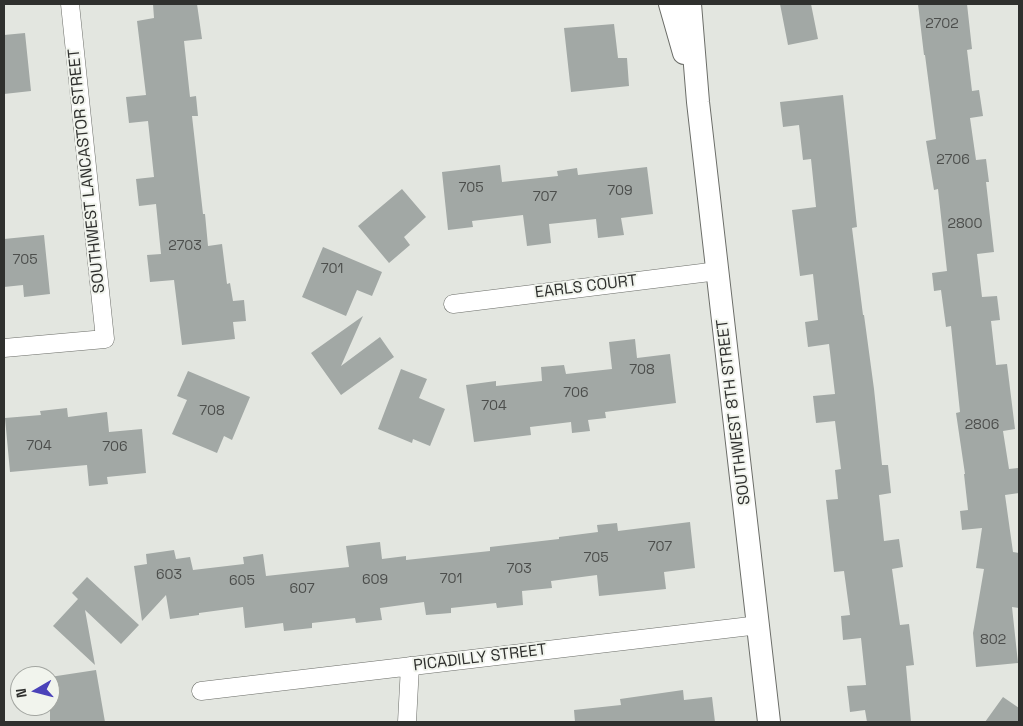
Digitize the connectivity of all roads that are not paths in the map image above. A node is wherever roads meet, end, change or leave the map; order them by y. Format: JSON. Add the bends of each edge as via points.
{"nodes":[{"id":1,"x":70,"y":4,"type":"edge"},
{"id":2,"x":670,"y":4,"type":"edge"},
{"id":3,"x":690,"y":4,"type":"edge"},
{"id":4,"x":698,"y":102,"type":"junction"},
{"id":5,"x":718,"y":271,"type":"junction"},
{"id":6,"x":453,"y":304,"type":"dead end"},
{"id":7,"x":4,"y":348,"type":"edge"},
{"id":8,"x":759,"y":625,"type":"junction"},
{"id":9,"x":410,"y":666,"type":"junction"},
{"id":10,"x":200,"y":691,"type":"dead end"},
{"id":11,"x":407,"y":722,"type":"edge"},
{"id":12,"x":769,"y":722,"type":"edge"}],
"edges":[{"from":1,"to":7,"type":"street","name":"SOUTHWEST LANCASTOR STREET","via":[[105,339]]},
{"from":2,"to":4,"type":"street","name":"SOUTHWEST 8TH STREET"},
{"from":3,"to":4,"type":"street","name":"SOUTHWEST 8TH STREET"},
{"from":4,"to":5,"type":"street","name":"SOUTHWEST 8TH STREET"},
{"from":5,"to":6,"type":"street","name":"EARLS COURT"},
{"from":5,"to":8,"type":"street","name":"SOUTHWEST 8TH STREET"},
{"from":8,"to":9,"type":"street","name":"PICADILLY STREET"},
{"from":8,"to":12,"type":"street","name":"SOUTHWEST 8TH STREET"},
{"from":9,"to":10,"type":"street","name":"PICADILLY STREET"},
{"from":9,"to":11,"type":"street"}]}
